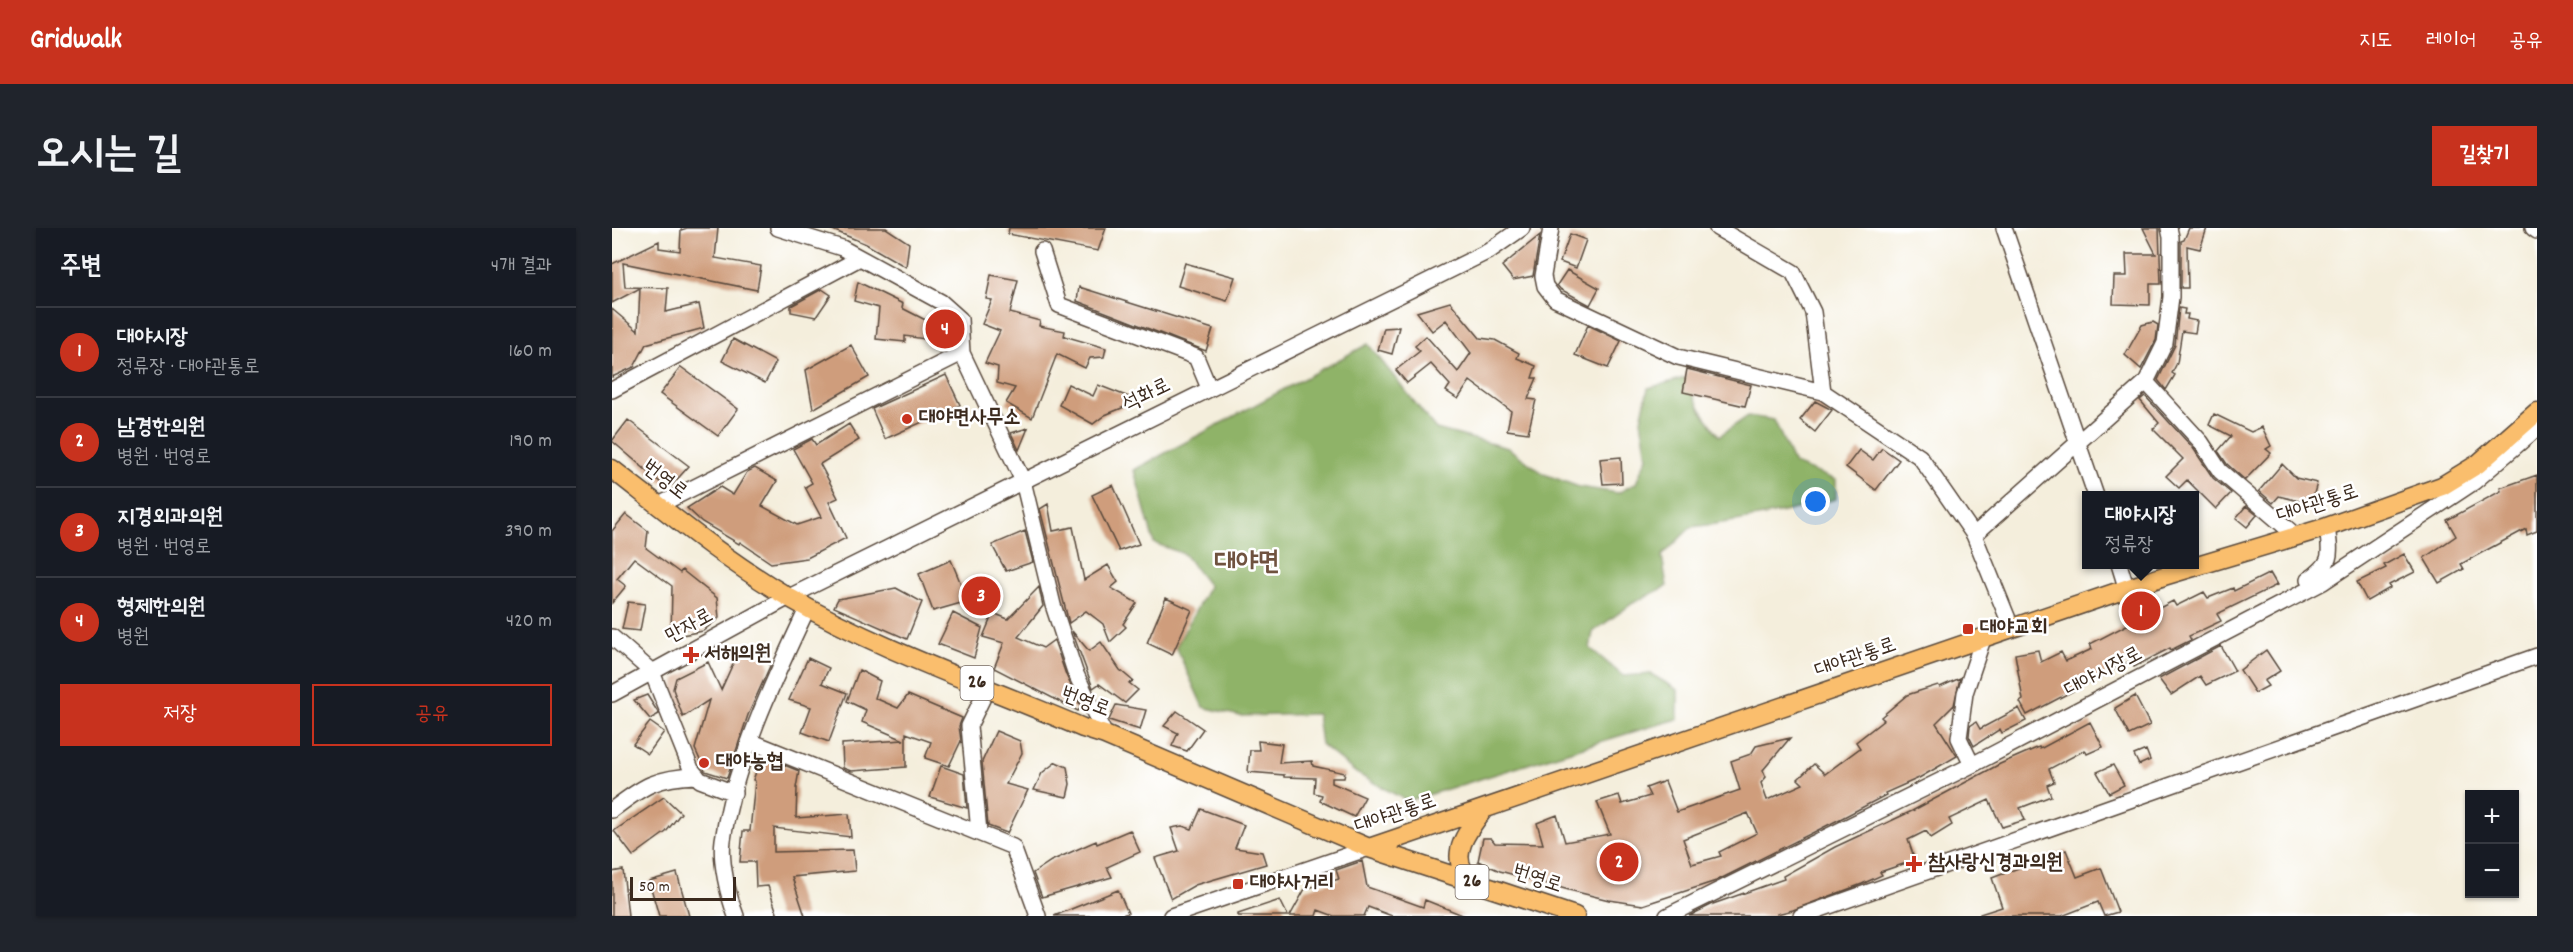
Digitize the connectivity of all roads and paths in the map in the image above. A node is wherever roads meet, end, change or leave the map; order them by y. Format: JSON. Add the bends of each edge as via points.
{"nodes":[{"id":1,"x":778,"y":228,"type":"edge"},
{"id":2,"x":1522,"y":228,"type":"edge"},
{"id":3,"x":1551,"y":228,"type":"edge"},
{"id":4,"x":1717,"y":228,"type":"edge"},
{"id":5,"x":2004,"y":228,"type":"edge"},
{"id":6,"x":2169,"y":228,"type":"edge"},
{"id":7,"x":2533,"y":228,"type":"edge"},
{"id":8,"x":2537,"y":231,"type":"edge"},
{"id":9,"x":1042,"y":251,"type":"dead end"},
{"id":10,"x":860,"y":258,"type":"junction"},
{"id":11,"x":962,"y":353,"type":"junction"},
{"id":12,"x":2146,"y":382,"type":"junction"},
{"id":13,"x":1209,"y":388,"type":"junction"},
{"id":14,"x":612,"y":390,"type":"edge"},
{"id":15,"x":1823,"y":392,"type":"junction"},
{"id":16,"x":2537,"y":412,"type":"edge"},
{"id":17,"x":2537,"y":428,"type":"edge"},
{"id":18,"x":2078,"y":443,"type":"junction"},
{"id":19,"x":612,"y":469,"type":"edge"},
{"id":20,"x":1023,"y":481,"type":"junction"},
{"id":21,"x":2095,"y":491,"type":"edge"},
{"id":22,"x":659,"y":505,"type":"junction"},
{"id":23,"x":2326,"y":527,"type":"junction"},
{"id":24,"x":1974,"y":535,"type":"junction"},
{"id":25,"x":2296,"y":536,"type":"junction"},
{"id":26,"x":2199,"y":567,"type":"edge"},
{"id":27,"x":2121,"y":569,"type":"edge"},
{"id":28,"x":2193,"y":569,"type":"edge"},
{"id":29,"x":2127,"y":590,"type":"junction"},
{"id":30,"x":789,"y":597,"type":"junction"},
{"id":31,"x":808,"y":607,"type":"junction"},
{"id":32,"x":2255,"y":618,"type":"junction"},
{"id":33,"x":2012,"y":629,"type":"junction"},
{"id":34,"x":612,"y":637,"type":"edge"},
{"id":35,"x":1983,"y":639,"type":"junction"},
{"id":36,"x":2537,"y":656,"type":"edge"},
{"id":37,"x":652,"y":672,"type":"junction"},
{"id":38,"x":988,"y":687,"type":"junction"},
{"id":39,"x":612,"y":693,"type":"edge"},
{"id":40,"x":1105,"y":735,"type":"junction"},
{"id":41,"x":750,"y":741,"type":"junction"},
{"id":42,"x":1972,"y":765,"type":"junction"},
{"id":43,"x":697,"y":776,"type":"junction"},
{"id":44,"x":734,"y":794,"type":"junction"},
{"id":45,"x":612,"y":810,"type":"edge"},
{"id":46,"x":1483,"y":810,"type":"junction"},
{"id":47,"x":979,"y":832,"type":"junction"},
{"id":48,"x":1370,"y":848,"type":"junction"},
{"id":49,"x":1476,"y":884,"type":"junction"},
{"id":50,"x":736,"y":916,"type":"edge"},
{"id":51,"x":1038,"y":916,"type":"edge"},
{"id":52,"x":1171,"y":916,"type":"edge"},
{"id":53,"x":1575,"y":916,"type":"edge"},
{"id":54,"x":1666,"y":916,"type":"edge"},
{"id":55,"x":1801,"y":916,"type":"edge"}],
"edges":[{"from":1,"to":10,"type":"street","via":[[842,248]]},
{"from":2,"to":13,"type":"street","name":"석화로","via":[[1489,251]]},
{"from":3,"to":15,"type":"street","via":[[1543,276],[1545,286],[1556,299],[1678,357]]},
{"from":4,"to":15,"type":"street","via":[[1793,272],[1813,312]]},
{"from":5,"to":18,"type":"street"},
{"from":6,"to":12,"type":"street","via":[[2171,297],[2165,343]]},
{"from":7,"to":8,"type":"street"},
{"from":9,"to":13,"type":"street","via":[[1059,306],[1196,357]]},
{"from":10,"to":11,"type":"street","via":[[941,302],[960,319]]},
{"from":10,"to":14,"type":"street"},
{"from":11,"to":20,"type":"street"},
{"from":11,"to":22,"type":"street"},
{"from":12,"to":18,"type":"street"},
{"from":12,"to":25,"type":"street","via":[[2201,442],[2220,471]]},
{"from":13,"to":20,"type":"street","name":"석화로"},
{"from":15,"to":24,"type":"street","via":[[1920,457]]},
{"from":16,"to":23,"type":"main road","name":"대야관통로","via":[[2478,464],[2442,486]]},
{"from":17,"to":32,"type":"street","name":"대야시장로","via":[[2474,482],[2323,582]]},
{"from":18,"to":21,"type":"street"},
{"from":18,"to":24,"type":"street"},
{"from":19,"to":22,"type":"main road","name":"번영로","number":"26"},
{"from":20,"to":30,"type":"street","name":"석화로"},
{"from":20,"to":40,"type":"street","via":[[1053,605],[1076,672]]},
{"from":22,"to":30,"type":"main road","name":"번영로","number":"26","via":[[725,558]]},
{"from":23,"to":25,"type":"main road","name":"대야관통로"},
{"from":23,"to":32,"type":"street","via":[[2330,551],[2325,569]]},
{"from":24,"to":33,"type":"street"},
{"from":25,"to":26,"type":"main road","name":"대야관통로"},
{"from":27,"to":29,"type":"street"},
{"from":28,"to":29,"type":"main road","name":"대야관통로"},
{"from":29,"to":33,"type":"main road","name":"대야관통로"},
{"from":30,"to":31,"type":"main road","name":"번영로","number":"26"},
{"from":30,"to":37,"type":"street","name":"만자로"},
{"from":31,"to":38,"type":"main road","name":"번영로","number":"26","via":[[900,653]]},
{"from":31,"to":41,"type":"street"},
{"from":32,"to":42,"type":"street","name":"대야시장로"},
{"from":33,"to":35,"type":"main road","name":"대야관통로"},
{"from":34,"to":37,"type":"street"},
{"from":35,"to":42,"type":"street","via":[[1965,693],[1959,738]]},
{"from":35,"to":46,"type":"main road","name":"대야관통로"},
{"from":36,"to":55,"type":"street"},
{"from":37,"to":39,"type":"street","name":"만자로"},
{"from":37,"to":43,"type":"street"},
{"from":38,"to":40,"type":"main road","name":"번영로","number":"26"},
{"from":38,"to":47,"type":"street","via":[[969,726]]},
{"from":40,"to":48,"type":"main road","name":"번영로","number":"26"},
{"from":41,"to":44,"type":"street"},
{"from":41,"to":47,"type":"street"},
{"from":42,"to":54,"type":"street","name":"대야시장로"},
{"from":43,"to":44,"type":"street"},
{"from":43,"to":45,"type":"street","via":[[659,780]]},
{"from":44,"to":50,"type":"street","via":[[722,842],[728,893]]},
{"from":46,"to":48,"type":"main road","name":"대야관통로"},
{"from":46,"to":49,"type":"main road","via":[[1459,852],[1462,870]]},
{"from":47,"to":51,"type":"street","via":[[1013,847]]},
{"from":48,"to":49,"type":"main road","name":"번영로","number":"26"},
{"from":48,"to":52,"type":"street","name":"대야관통로"},
{"from":49,"to":53,"type":"main road","name":"번영로","number":"26"}]}
